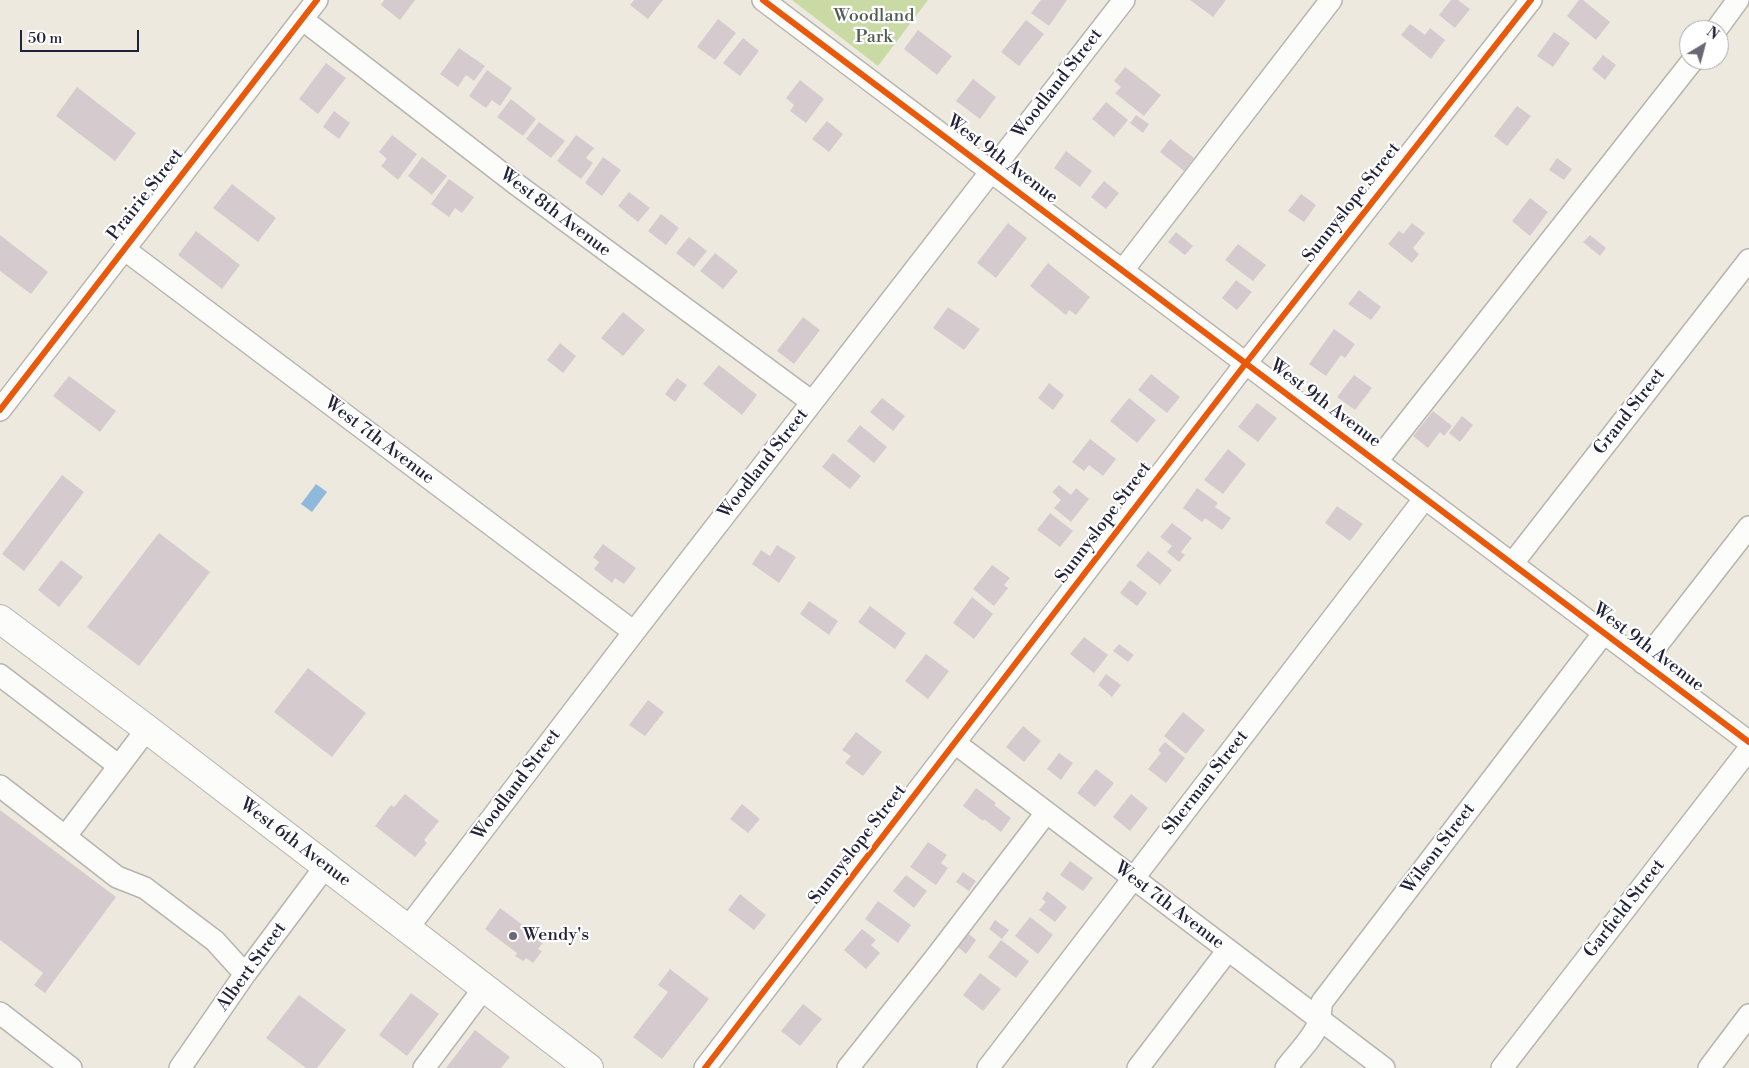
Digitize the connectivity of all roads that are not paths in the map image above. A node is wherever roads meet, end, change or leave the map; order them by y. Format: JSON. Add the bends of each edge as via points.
{"nodes":[{"id":1,"x":317,"y":0,"type":"edge"},
{"id":2,"x":763,"y":0,"type":"edge"},
{"id":3,"x":1124,"y":0,"type":"edge"},
{"id":4,"x":1331,"y":0,"type":"edge"},
{"id":5,"x":1531,"y":0,"type":"edge"},
{"id":6,"x":1738,"y":0,"type":"edge"},
{"id":7,"x":302,"y":19,"type":"junction"},
{"id":8,"x":1723,"y":20,"type":"edge"},
{"id":9,"x":1685,"y":70,"type":"edge"},
{"id":10,"x":991,"y":171,"type":"junction"},
{"id":11,"x":124,"y":249,"type":"junction"},
{"id":12,"x":1749,"y":260,"type":"edge"},
{"id":13,"x":1123,"y":270,"type":"junction"},
{"id":14,"x":1246,"y":363,"type":"junction"},
{"id":15,"x":812,"y":402,"type":"junction"},
{"id":16,"x":0,"y":410,"type":"edge"},
{"id":17,"x":1376,"y":462,"type":"junction"},
{"id":18,"x":1425,"y":498,"type":"junction"},
{"id":19,"x":1749,"y":527,"type":"edge"},
{"id":20,"x":1512,"y":564,"type":"junction"},
{"id":21,"x":2,"y":626,"type":"edge"},
{"id":22,"x":634,"y":632,"type":"junction"},
{"id":23,"x":1603,"y":634,"type":"junction"},
{"id":24,"x":1643,"y":663,"type":"junction"},
{"id":25,"x":0,"y":675,"type":"edge"},
{"id":26,"x":147,"y":729,"type":"junction"},
{"id":27,"x":1749,"y":742,"type":"edge"},
{"id":28,"x":954,"y":743,"type":"junction"},
{"id":29,"x":1749,"y":749,"type":"edge"},
{"id":30,"x":119,"y":766,"type":"junction"},
{"id":31,"x":0,"y":786,"type":"edge"},
{"id":32,"x":1046,"y":813,"type":"junction"},
{"id":33,"x":65,"y":837,"type":"junction"},
{"id":34,"x":325,"y":867,"type":"junction"},
{"id":35,"x":1133,"y":878,"type":"junction"},
{"id":36,"x":407,"y":929,"type":"junction"},
{"id":37,"x":1228,"y":950,"type":"junction"},
{"id":38,"x":245,"y":974,"type":"junction"},
{"id":39,"x":484,"y":988,"type":"junction"},
{"id":40,"x":0,"y":1013,"type":"edge"},
{"id":41,"x":1749,"y":1015,"type":"edge"},
{"id":42,"x":1320,"y":1019,"type":"junction"},
{"id":43,"x":71,"y":1068,"type":"edge"},
{"id":44,"x":180,"y":1068,"type":"edge"},
{"id":45,"x":424,"y":1068,"type":"edge"},
{"id":46,"x":589,"y":1068,"type":"edge"},
{"id":47,"x":705,"y":1068,"type":"edge"},
{"id":48,"x":848,"y":1068,"type":"edge"},
{"id":49,"x":988,"y":1068,"type":"edge"},
{"id":50,"x":1138,"y":1068,"type":"edge"},
{"id":51,"x":1286,"y":1068,"type":"edge"},
{"id":52,"x":1384,"y":1068,"type":"edge"},
{"id":53,"x":1502,"y":1068,"type":"edge"},
{"id":54,"x":1709,"y":1068,"type":"edge"}],
"edges":[{"from":1,"to":7,"type":"street","name":"Prairie Street"},
{"from":2,"to":10,"type":"street","name":"West 9th Avenue"},
{"from":3,"to":10,"type":"street","name":"Woodland Street"},
{"from":4,"to":13,"type":"street"},
{"from":5,"to":14,"type":"street","name":"Sunnyslope Street"},
{"from":6,"to":8,"type":"street"},
{"from":7,"to":11,"type":"street","name":"Prairie Street"},
{"from":7,"to":15,"type":"street","name":"West 8th Avenue","via":[[516,184]]},
{"from":9,"to":17,"type":"street"},
{"from":10,"to":13,"type":"street","name":"West 9th Avenue"},
{"from":10,"to":15,"type":"street","name":"Woodland Street"},
{"from":11,"to":16,"type":"street","name":"Prairie Street"},
{"from":11,"to":22,"type":"street","name":"West 7th Avenue"},
{"from":12,"to":20,"type":"street","name":"Grand Street"},
{"from":13,"to":14,"type":"street","name":"West 9th Avenue"},
{"from":14,"to":17,"type":"street","name":"West 9th Avenue"},
{"from":14,"to":28,"type":"street","name":"Sunnyslope Street"},
{"from":15,"to":22,"type":"street","name":"Woodland Street"},
{"from":17,"to":18,"type":"street","name":"West 9th Avenue"},
{"from":18,"to":20,"type":"street","name":"West 9th Avenue"},
{"from":18,"to":35,"type":"street","name":"Sherman Street"},
{"from":19,"to":24,"type":"street"},
{"from":20,"to":23,"type":"street","name":"West 9th Avenue"},
{"from":21,"to":26,"type":"main road","name":"West 6th Avenue"},
{"from":22,"to":36,"type":"street","name":"Woodland Street"},
{"from":23,"to":24,"type":"street","name":"West 9th Avenue"},
{"from":23,"to":42,"type":"street","name":"Wilson Street","via":[[1322,1002]]},
{"from":24,"to":27,"type":"street","name":"West 9th Avenue"},
{"from":25,"to":30,"type":"street"},
{"from":26,"to":30,"type":"street"},
{"from":26,"to":34,"type":"main road","name":"West 6th Avenue"},
{"from":28,"to":32,"type":"street","name":"West 7th Avenue"},
{"from":28,"to":47,"type":"street","name":"Sunnyslope Street"},
{"from":29,"to":53,"type":"street","name":"Garfield Street"},
{"from":30,"to":33,"type":"street"},
{"from":31,"to":33,"type":"street"},
{"from":32,"to":35,"type":"street","name":"West 7th Avenue"},
{"from":32,"to":48,"type":"street"},
{"from":33,"to":38,"type":"street","via":[[117,877],[145,888],[216,941]]},
{"from":34,"to":36,"type":"main road","name":"West 6th Avenue"},
{"from":34,"to":38,"type":"street","name":"Albert Street"},
{"from":35,"to":37,"type":"street","name":"West 7th Avenue"},
{"from":35,"to":49,"type":"street","name":"Sherman Street"},
{"from":36,"to":39,"type":"main road","name":"West 6th Avenue"},
{"from":37,"to":42,"type":"street","name":"West 7th Avenue"},
{"from":37,"to":50,"type":"street"},
{"from":38,"to":44,"type":"street","name":"Albert Street"},
{"from":39,"to":45,"type":"street"},
{"from":39,"to":46,"type":"main road","name":"West 6th Avenue"},
{"from":40,"to":43,"type":"street"},
{"from":41,"to":54,"type":"street"},
{"from":42,"to":51,"type":"street","name":"Wilson Street"},
{"from":42,"to":52,"type":"street","name":"West 7th Avenue"}]}
